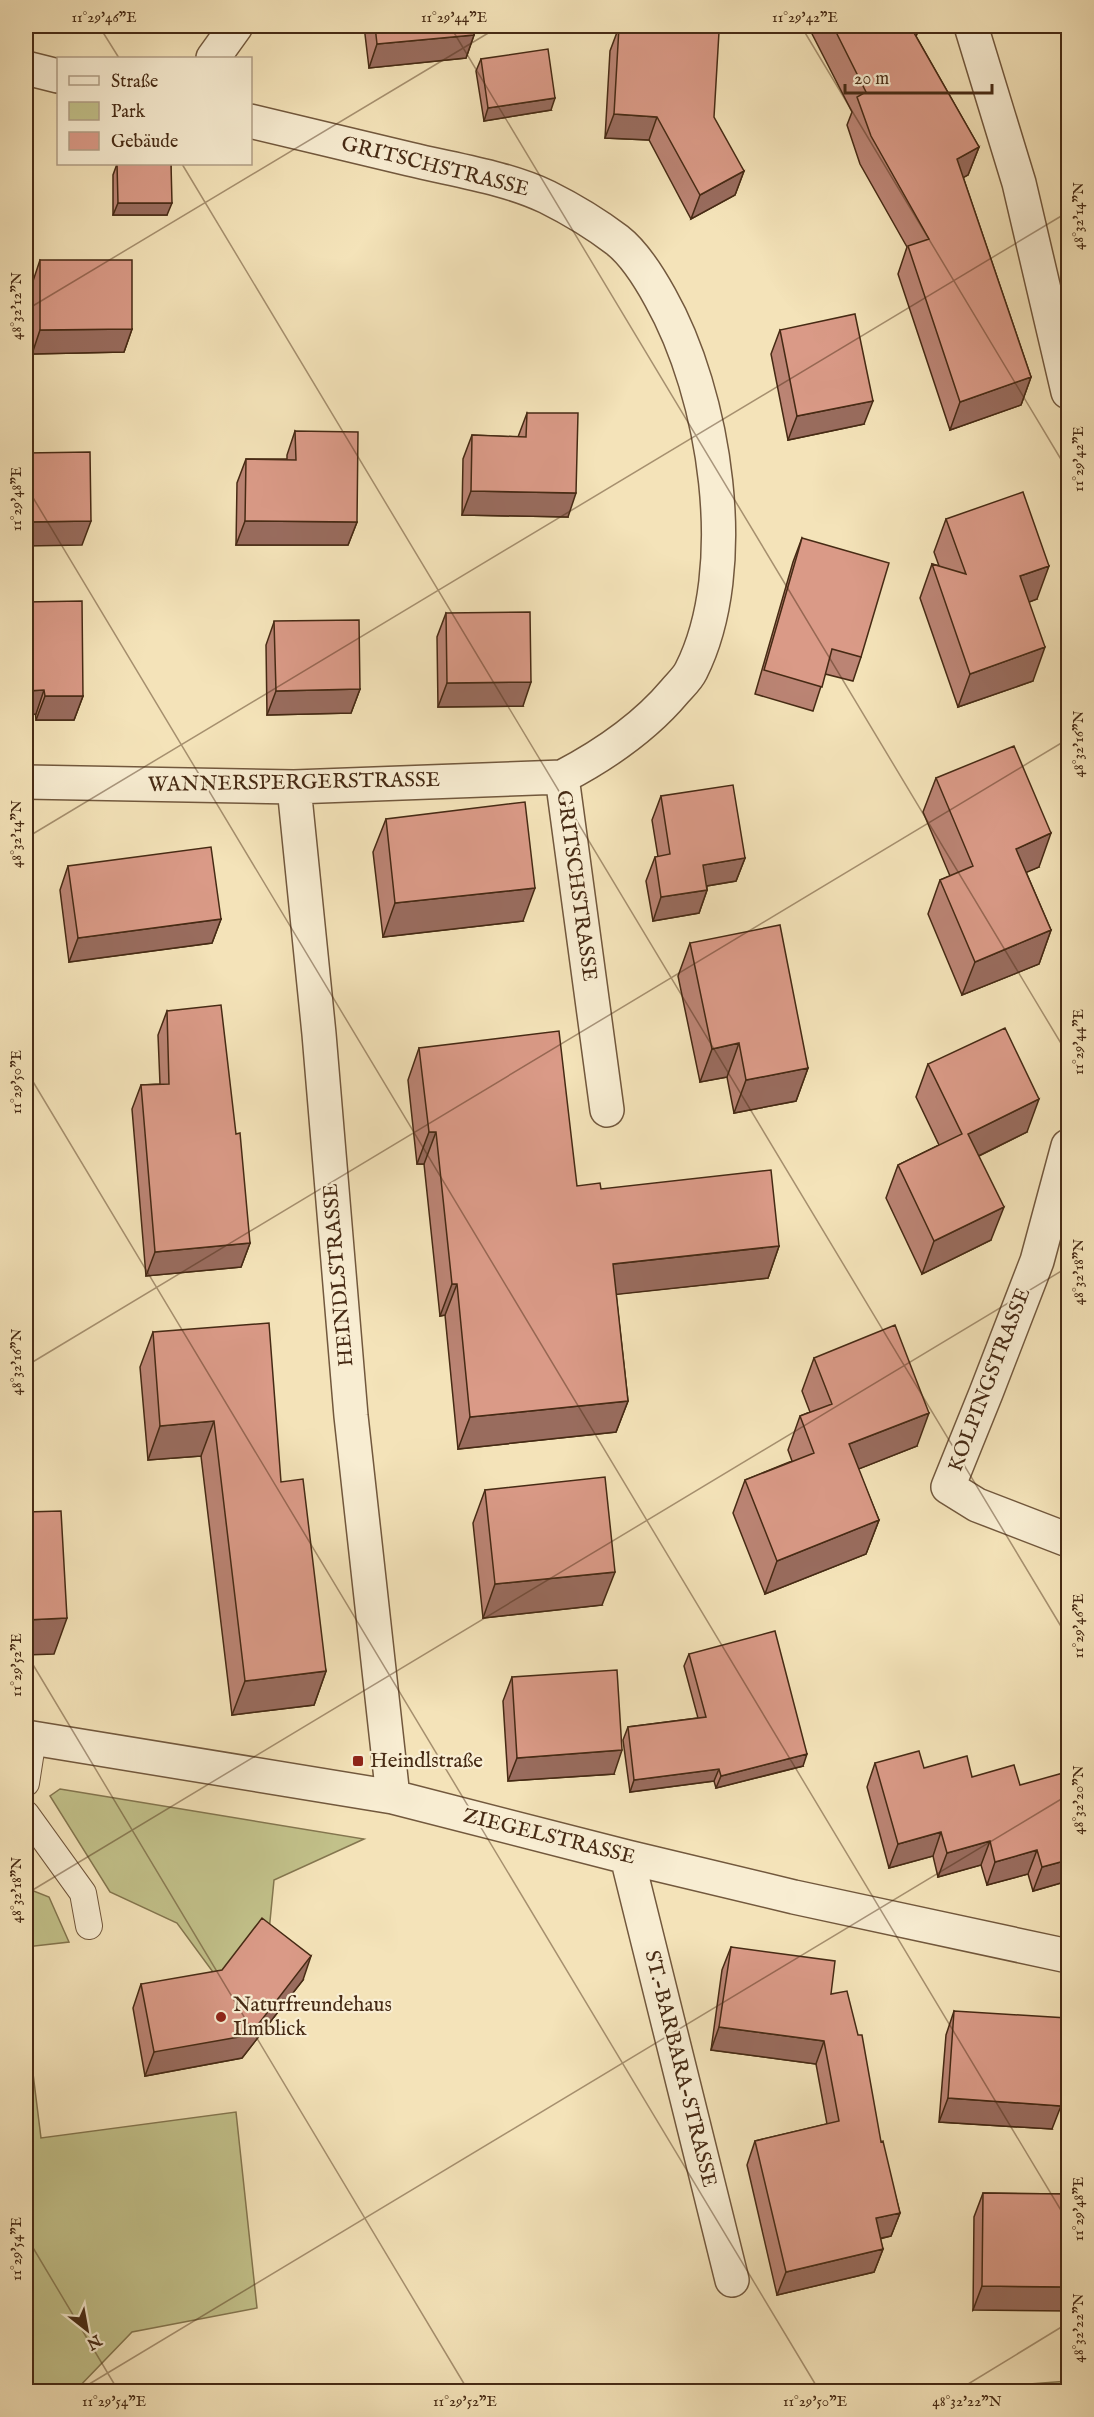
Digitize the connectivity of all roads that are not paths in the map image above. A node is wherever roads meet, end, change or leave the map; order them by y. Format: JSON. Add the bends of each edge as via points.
{"nodes":[{"id":1,"x":236,"y":26,"type":"edge"},
{"id":2,"x":971,"y":26,"type":"edge"},
{"id":3,"x":214,"y":57,"type":"edge"},
{"id":4,"x":26,"y":68,"type":"edge"},
{"id":5,"x":57,"y":76,"type":"edge"},
{"id":6,"x":252,"y":121,"type":"edge"},
{"id":7,"x":1068,"y":392,"type":"edge"},
{"id":8,"x":562,"y":777,"type":"junction"},
{"id":9,"x":26,"y":782,"type":"edge"},
{"id":10,"x":294,"y":787,"type":"junction"},
{"id":11,"x":607,"y":1110,"type":"dead end"},
{"id":12,"x":1068,"y":1146,"type":"edge"},
{"id":13,"x":1068,"y":1540,"type":"edge"},
{"id":14,"x":29,"y":1738,"type":"edge"},
{"id":15,"x":26,"y":1783,"type":"edge"},
{"id":16,"x":393,"y":1797,"type":"junction"},
{"id":17,"x":26,"y":1814,"type":"edge"},
{"id":18,"x":627,"y":1857,"type":"junction"},
{"id":19,"x":90,"y":1926,"type":"dead end"},
{"id":20,"x":1068,"y":1956,"type":"edge"},
{"id":21,"x":732,"y":2280,"type":"dead end"}],
"edges":[{"from":1,"to":3,"type":"street"},
{"from":2,"to":7,"type":"street","via":[[1019,183]]},
{"from":4,"to":5,"type":"street"},
{"from":6,"to":8,"type":"street","name":"GRITSCHSTRASSE","via":[[503,182],[546,196],[619,242],[646,273],[676,326],[695,377],[716,486],[718,542],[705,637],[690,674],[660,709],[628,736]]},
{"from":8,"to":10,"type":"street","name":"WANNERSPERGERSTRASSE"},
{"from":8,"to":11,"type":"street","name":"GRITSCHSTRASSE"},
{"from":9,"to":10,"type":"street","name":"WANNERSPERGERSTRASSE"},
{"from":10,"to":16,"type":"street","name":"HEINDLSTRASSE","via":[[351,1416]]},
{"from":12,"to":13,"type":"street","name":"KOLPINGSTRASSE","via":[[1036,1261],[948,1487],[977,1505]]},
{"from":14,"to":15,"type":"lane"},
{"from":14,"to":16,"type":"street","name":"ZIEGELSTRASSE"},
{"from":16,"to":18,"type":"street","name":"ZIEGELSTRASSE"},
{"from":17,"to":19,"type":"lane","via":[[83,1893]]},
{"from":18,"to":20,"type":"street","name":"ZIEGELSTRASSE"},
{"from":18,"to":21,"type":"street","name":"ST.-BARBARA-STRASSE"}]}
